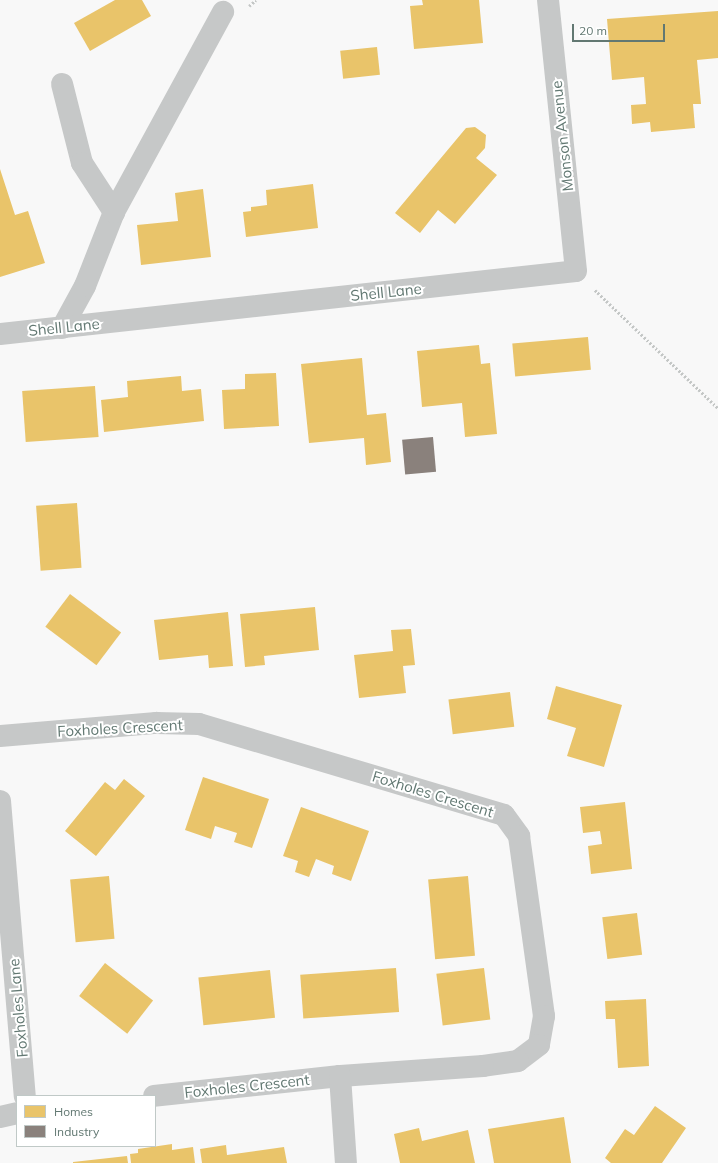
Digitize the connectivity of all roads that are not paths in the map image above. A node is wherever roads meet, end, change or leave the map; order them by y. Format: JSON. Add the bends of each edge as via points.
{"nodes":[{"id":1,"x":548,"y":0,"type":"edge"},
{"id":2,"x":223,"y":12,"type":"dead end"},
{"id":3,"x":62,"y":84,"type":"dead end"},
{"id":4,"x":114,"y":212,"type":"junction"},
{"id":5,"x":576,"y":271,"type":"joint"},
{"id":6,"x":62,"y":328,"type":"junction"},
{"id":7,"x":0,"y":334,"type":"edge"},
{"id":8,"x":0,"y":736,"type":"edge"},
{"id":9,"x":0,"y":801,"type":"edge"},
{"id":10,"x":340,"y":1076,"type":"junction"},
{"id":11,"x":25,"y":1095,"type":"edge"},
{"id":12,"x":156,"y":1096,"type":"edge"},
{"id":13,"x":16,"y":1113,"type":"edge"},
{"id":14,"x":0,"y":1117,"type":"edge"},
{"id":15,"x":346,"y":1163,"type":"edge"}],
"edges":[{"from":1,"to":5,"type":"street","name":"Monson Avenue"},
{"from":2,"to":4,"type":"street"},
{"from":3,"to":4,"type":"street","via":[[82,163]]},
{"from":4,"to":6,"type":"street","via":[[85,286]]},
{"from":5,"to":6,"type":"street","name":"Shell Lane"},
{"from":6,"to":7,"type":"street","name":"Shell Lane"},
{"from":8,"to":10,"type":"street","name":"Foxholes Crescent","via":[[156,723],[199,724],[504,815],[519,836],[544,1016],[539,1045],[518,1061]]},
{"from":9,"to":11,"type":"street","name":"Foxholes Lane"},
{"from":10,"to":12,"type":"street","name":"Foxholes Crescent"},
{"from":10,"to":15,"type":"street"},
{"from":13,"to":14,"type":"street"}]}
